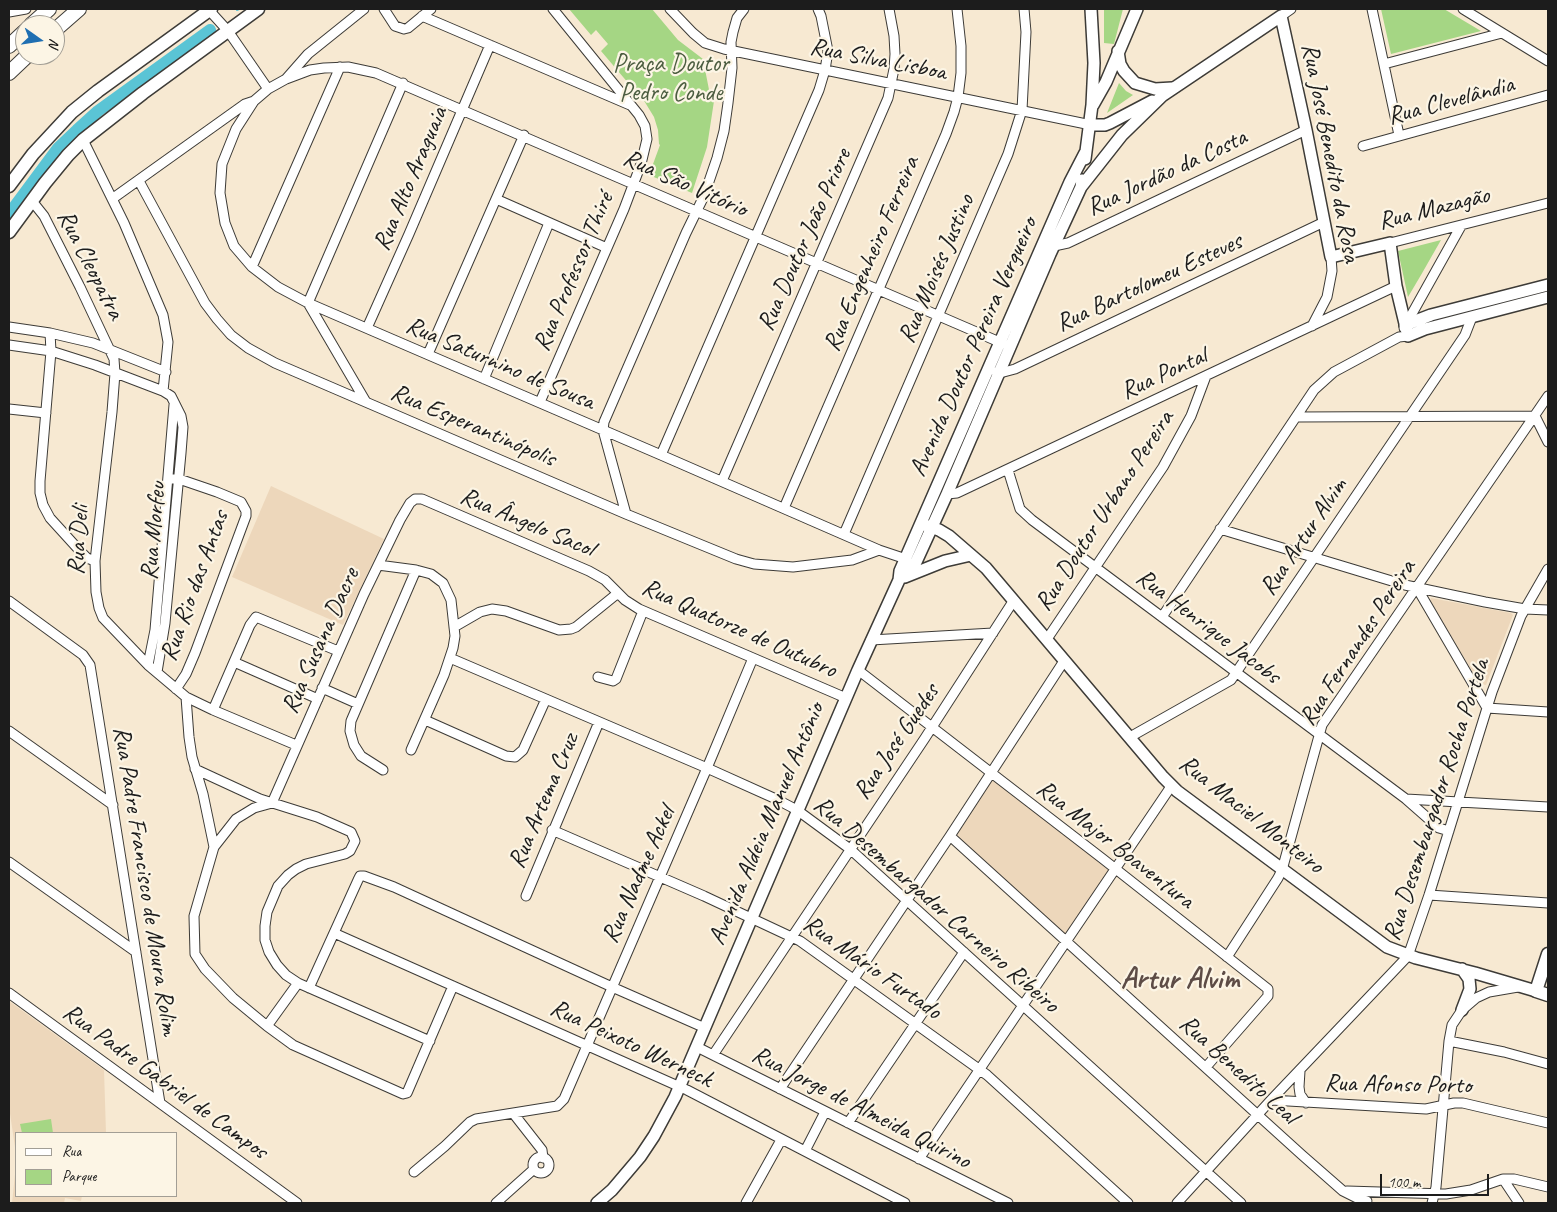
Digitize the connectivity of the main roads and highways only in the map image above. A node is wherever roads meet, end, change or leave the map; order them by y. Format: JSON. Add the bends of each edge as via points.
{"nodes":[{"id":1,"x":79,"y":9,"type":"edge"},
{"id":2,"x":210,"y":9,"type":"edge"},
{"id":3,"x":258,"y":9,"type":"edge"},
{"id":4,"x":65,"y":21,"type":"edge"},
{"id":5,"x":9,"y":186,"type":"edge"},
{"id":6,"x":9,"y":232,"type":"edge"},
{"id":7,"x":1548,"y":954,"type":"edge"},
{"id":8,"x":1545,"y":992,"type":"edge"}],
"edges":[{"from":1,"to":4,"type":"main road"},
{"from":2,"to":5,"type":"main road","via":[[72,112]]},
{"from":3,"to":6,"type":"main road","via":[[83,140]]},
{"from":7,"to":8,"type":"main road"}]}
